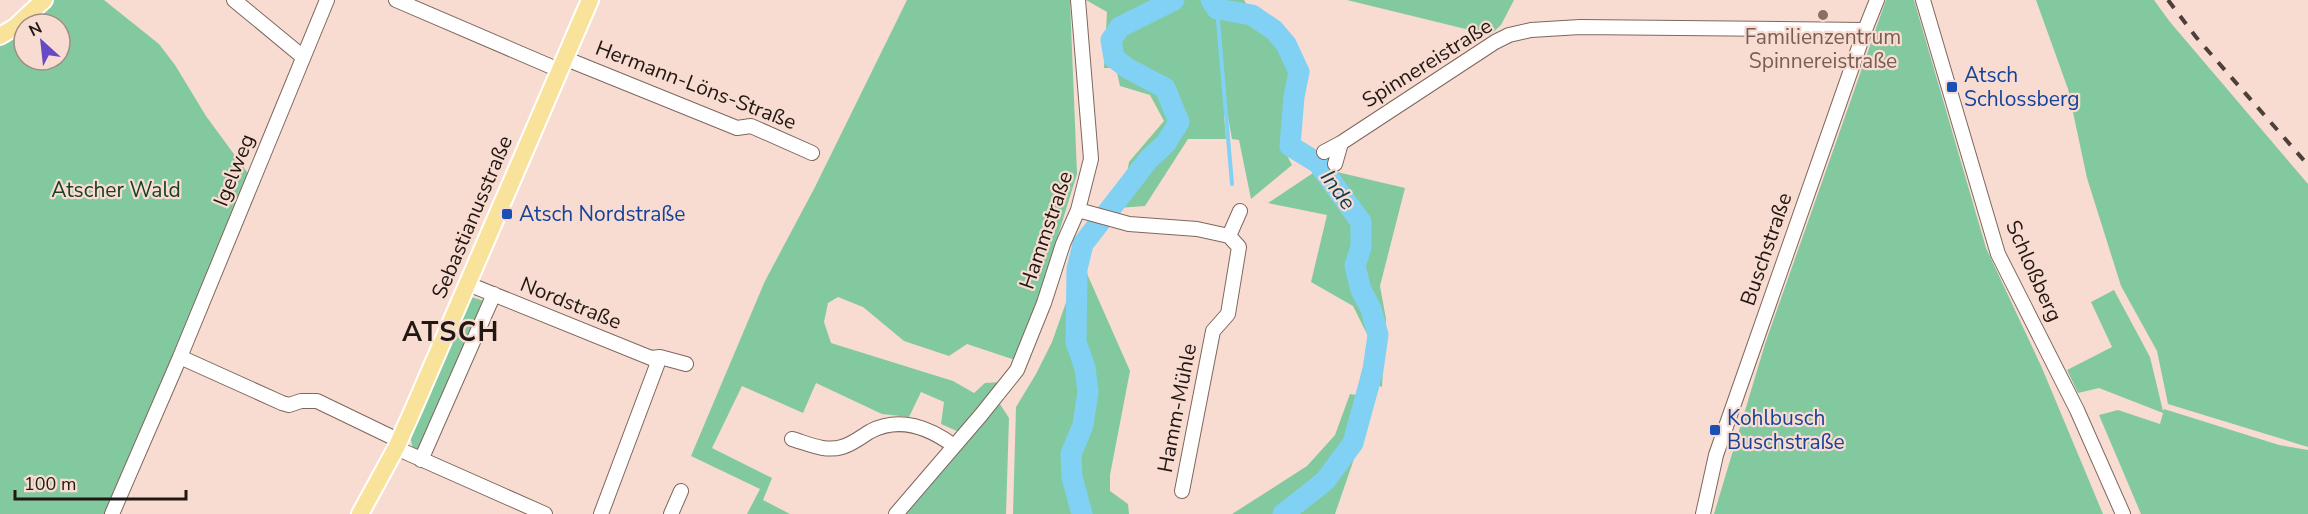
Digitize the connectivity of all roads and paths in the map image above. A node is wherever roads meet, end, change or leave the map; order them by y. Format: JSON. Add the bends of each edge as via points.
{"nodes":[{"id":1,"x":44,"y":0,"type":"edge"},
{"id":2,"x":234,"y":0,"type":"edge"},
{"id":3,"x":327,"y":0,"type":"edge"},
{"id":4,"x":396,"y":0,"type":"edge"},
{"id":5,"x":590,"y":0,"type":"edge"},
{"id":6,"x":1078,"y":0,"type":"edge"},
{"id":7,"x":1877,"y":0,"type":"edge"},
{"id":8,"x":1923,"y":0,"type":"edge"},
{"id":9,"x":1865,"y":30,"type":"junction"},
{"id":10,"x":0,"y":36,"type":"edge"},
{"id":11,"x":303,"y":57,"type":"junction"},
{"id":12,"x":562,"y":64,"type":"junction"},
{"id":13,"x":1341,"y":143,"type":"junction"},
{"id":14,"x":1324,"y":152,"type":"dead end"},
{"id":15,"x":812,"y":153,"type":"dead end"},
{"id":16,"x":1335,"y":164,"type":"dead end"},
{"id":17,"x":1240,"y":211,"type":"dead end"},
{"id":18,"x":1085,"y":212,"type":"junction"},
{"id":19,"x":1229,"y":236,"type":"junction"},
{"id":20,"x":468,"y":284,"type":"junction"},
{"id":21,"x":494,"y":294,"type":"junction"},
{"id":22,"x":180,"y":357,"type":"junction"},
{"id":23,"x":660,"y":357,"type":"junction"},
{"id":24,"x":686,"y":364,"type":"dead end"},
{"id":25,"x":792,"y":439,"type":"dead end"},
{"id":26,"x":398,"y":444,"type":"junction"},
{"id":27,"x":954,"y":446,"type":"junction"},
{"id":28,"x":422,"y":460,"type":"junction"},
{"id":29,"x":681,"y":491,"type":"dead end"},
{"id":30,"x":1182,"y":491,"type":"dead end"},
{"id":31,"x":112,"y":514,"type":"edge"},
{"id":32,"x":360,"y":514,"type":"edge"},
{"id":33,"x":545,"y":514,"type":"edge"},
{"id":34,"x":601,"y":514,"type":"edge"},
{"id":35,"x":672,"y":514,"type":"edge"},
{"id":36,"x":896,"y":514,"type":"edge"},
{"id":37,"x":1703,"y":514,"type":"edge"},
{"id":38,"x":2123,"y":514,"type":"edge"}],
"edges":[{"from":1,"to":10,"type":"main road"},
{"from":2,"to":11,"type":"street"},
{"from":3,"to":11,"type":"street","name":"Igelweg"},
{"from":4,"to":12,"type":"street","name":"Hermann-Löns-Straße"},
{"from":5,"to":12,"type":"main road","name":"Sebastianusstraße"},
{"from":6,"to":18,"type":"street","name":"Hammstraße","via":[[1091,159]]},
{"from":7,"to":9,"type":"street","name":"Buschstraße"},
{"from":8,"to":38,"type":"street","name":"Schloßberg","via":[[1998,254],[2077,410]]},
{"from":9,"to":13,"type":"street","name":"Spinnereistraße","via":[[1531,30],[1495,42]]},
{"from":9,"to":37,"type":"street","name":"Buschstraße","via":[[1716,455]]},
{"from":11,"to":22,"type":"street","name":"Igelweg"},
{"from":12,"to":15,"type":"street","name":"Hermann-Löns-Straße","via":[[737,128],[751,126]]},
{"from":12,"to":20,"type":"main road","name":"Sebastianusstraße"},
{"from":13,"to":14,"type":"street","name":"Spinnereistraße"},
{"from":13,"to":16,"type":"street"},
{"from":17,"to":19,"type":"street"},
{"from":18,"to":19,"type":"street","via":[[1129,224],[1197,229]]},
{"from":18,"to":27,"type":"street","name":"Hammstraße","via":[[1063,244],[1017,370]]},
{"from":19,"to":30,"type":"street","name":"Hamm-Mühle","via":[[1239,248],[1237,267],[1228,314],[1213,331]]},
{"from":20,"to":21,"type":"street","name":"Nordstraße"},
{"from":20,"to":26,"type":"main road","name":"Sebastianusstraße"},
{"from":21,"to":23,"type":"street","name":"Nordstraße","via":[[651,358]]},
{"from":21,"to":28,"type":"street"},
{"from":22,"to":26,"type":"street","via":[[282,403],[317,402]]},
{"from":22,"to":31,"type":"street","name":"Igelweg"},
{"from":23,"to":24,"type":"street","name":"Nordstraße"},
{"from":23,"to":34,"type":"street"},
{"from":25,"to":27,"type":"street","via":[[822,449],[842,447],[888,425],[936,432]]},
{"from":26,"to":28,"type":"street"},
{"from":26,"to":32,"type":"main road","name":"Sebastianusstraße"},
{"from":27,"to":36,"type":"street","name":"Hammstraße"},
{"from":28,"to":33,"type":"street"},
{"from":29,"to":35,"type":"street"}]}
